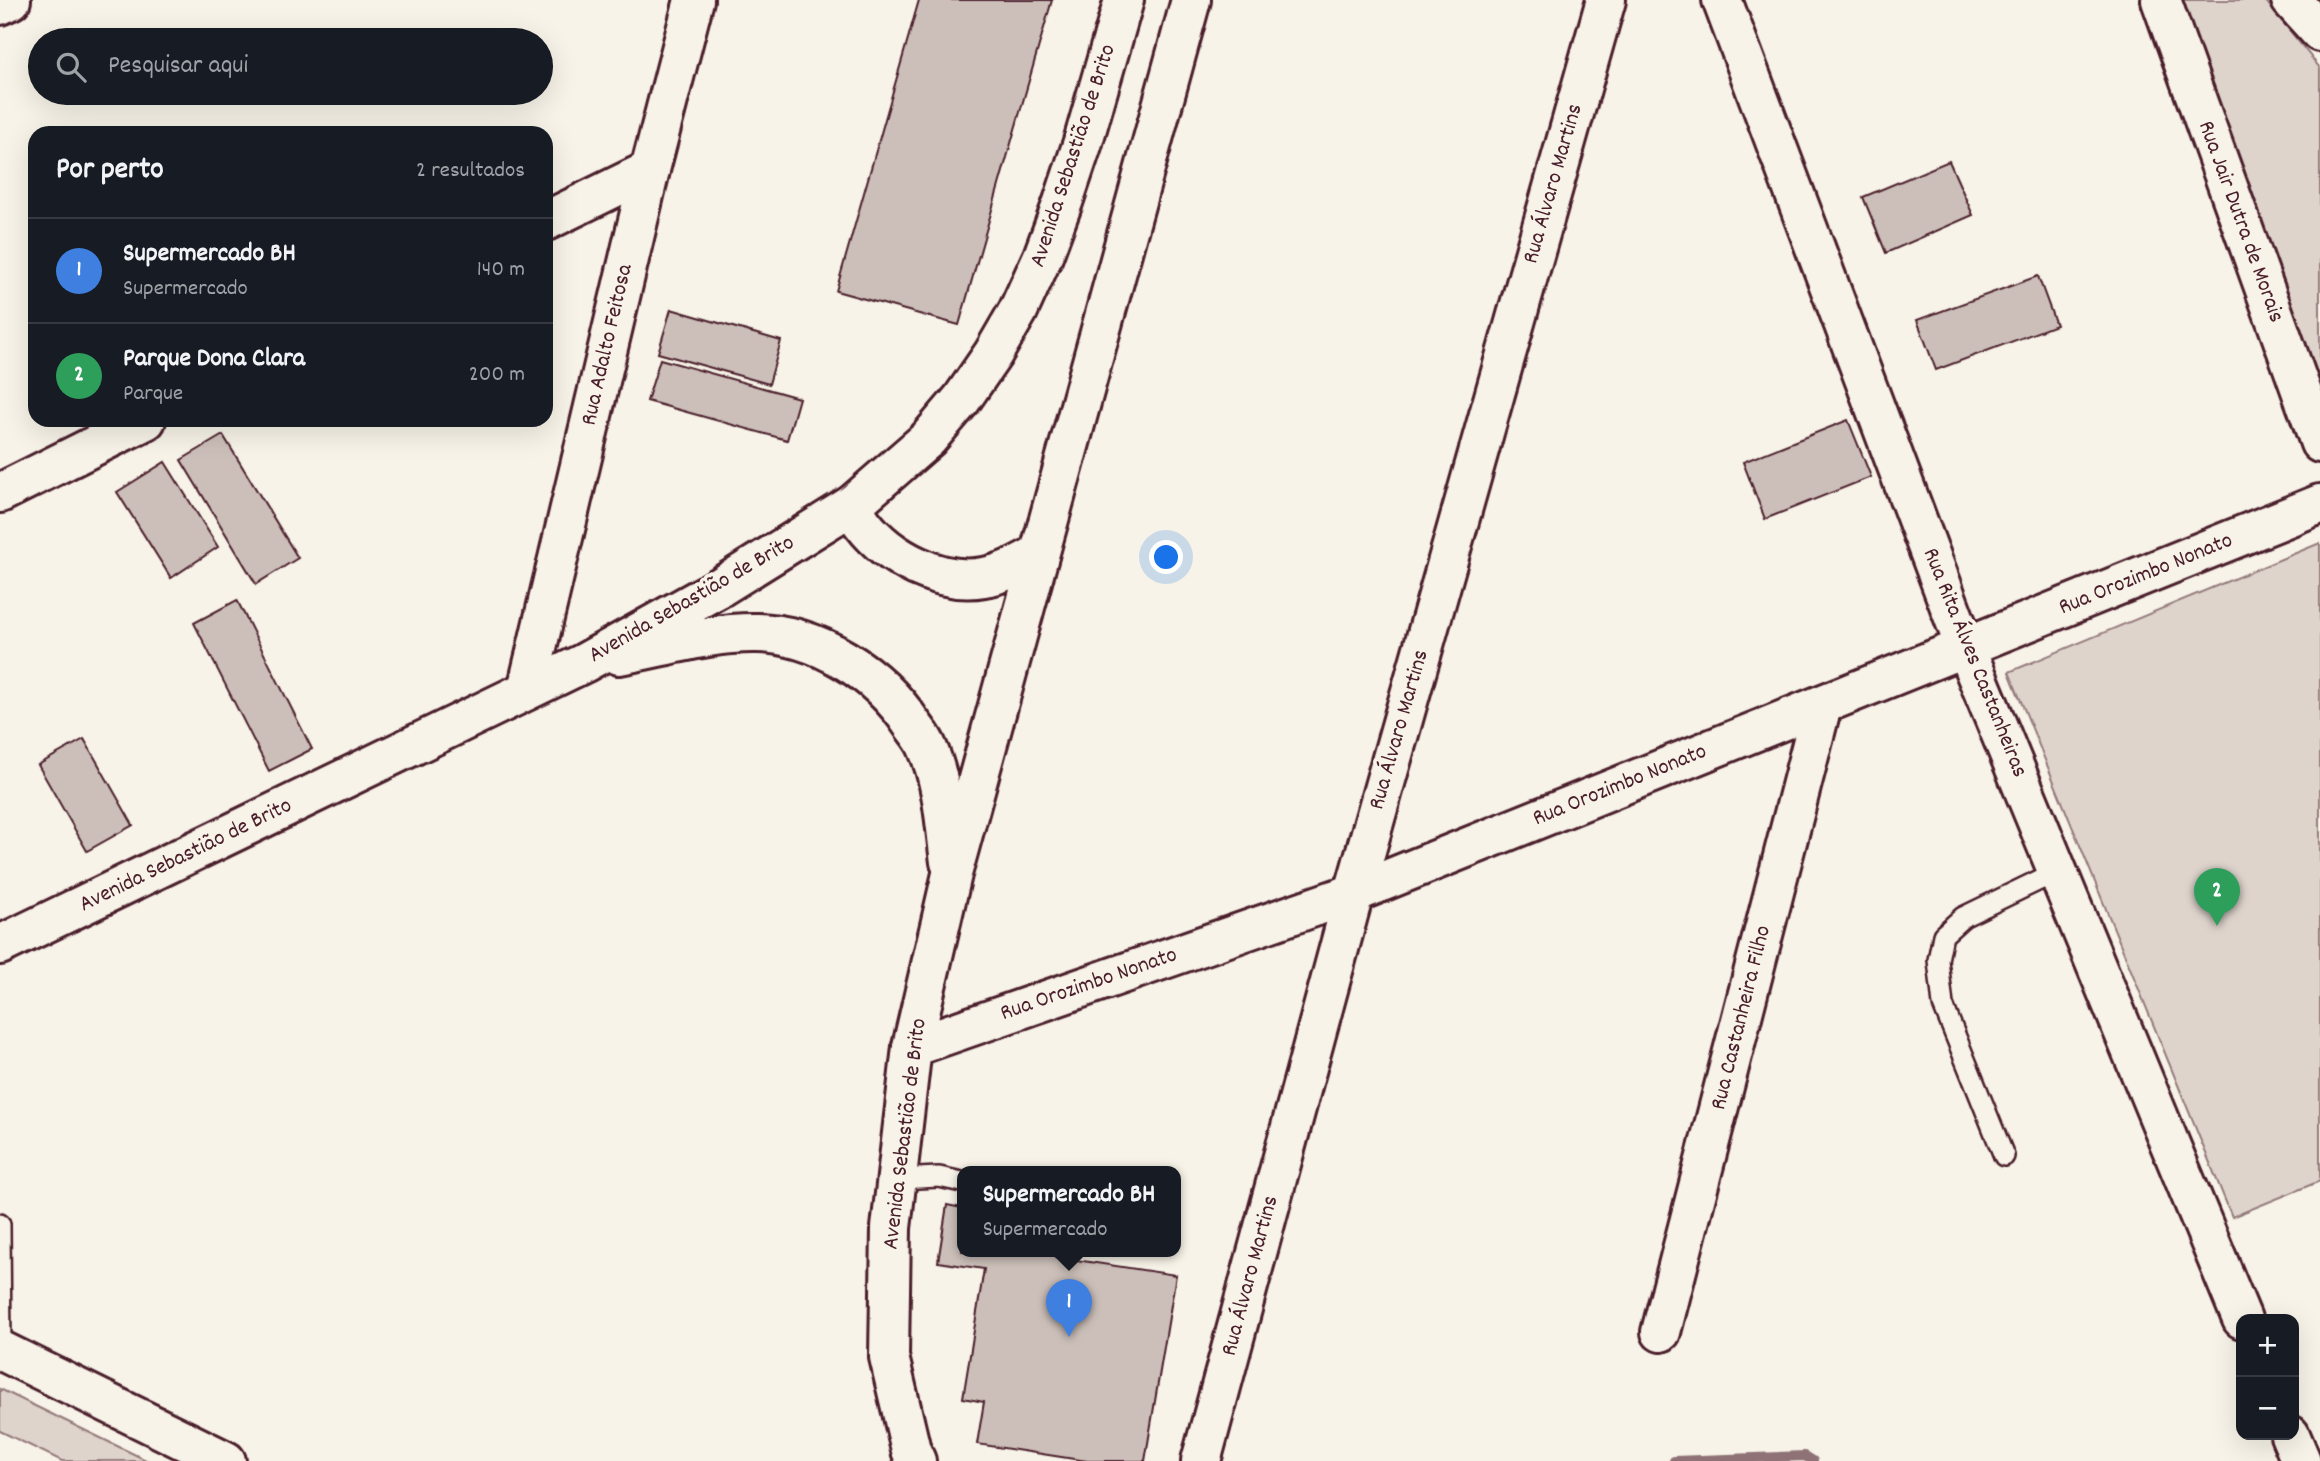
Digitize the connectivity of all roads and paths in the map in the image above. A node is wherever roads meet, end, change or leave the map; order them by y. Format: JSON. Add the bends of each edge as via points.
{"nodes":[{"id":1,"x":11,"y":0,"type":"edge"},
{"id":2,"x":694,"y":0,"type":"edge"},
{"id":3,"x":1124,"y":0,"type":"edge"},
{"id":4,"x":1191,"y":0,"type":"edge"},
{"id":5,"x":1606,"y":0,"type":"edge"},
{"id":6,"x":1721,"y":0,"type":"edge"},
{"id":7,"x":2161,"y":0,"type":"edge"},
{"id":8,"x":2291,"y":0,"type":"edge"},
{"id":9,"x":0,"y":5,"type":"edge"},
{"id":10,"x":2320,"y":32,"type":"edge"},
{"id":11,"x":650,"y":170,"type":"junction"},
{"id":12,"x":553,"y":218,"type":"edge"},
{"id":13,"x":132,"y":427,"type":"edge"},
{"id":14,"x":2320,"y":443,"type":"edge"},
{"id":15,"x":0,"y":493,"type":"edge"},
{"id":16,"x":852,"y":505,"type":"junction"},
{"id":17,"x":2320,"y":505,"type":"edge"},
{"id":18,"x":1040,"y":554,"type":"junction"},
{"id":19,"x":1965,"y":647,"type":"junction"},
{"id":20,"x":584,"y":663,"type":"junction"},
{"id":21,"x":527,"y":690,"type":"junction"},
{"id":22,"x":1822,"y":705,"type":"junction"},
{"id":23,"x":2058,"y":871,"type":"junction"},
{"id":24,"x":952,"y":874,"type":"junction"},
{"id":25,"x":1354,"y":893,"type":"junction"},
{"id":26,"x":0,"y":945,"type":"edge"},
{"id":27,"x":912,"y":1047,"type":"junction"},
{"id":28,"x":2004,"y":1156,"type":"dead end"},
{"id":29,"x":897,"y":1179,"type":"junction"},
{"id":30,"x":957,"y":1181,"type":"edge"},
{"id":31,"x":0,"y":1224,"type":"edge"},
{"id":32,"x":2240,"y":1314,"type":"edge"},
{"id":33,"x":1661,"y":1332,"type":"dead end"},
{"id":34,"x":1,"y":1350,"type":"edge"},
{"id":35,"x":2292,"y":1440,"type":"edge"},
{"id":36,"x":226,"y":1461,"type":"edge"},
{"id":37,"x":916,"y":1461,"type":"edge"},
{"id":38,"x":1201,"y":1461,"type":"edge"},
{"id":39,"x":2301,"y":1461,"type":"edge"}],
"edges":[{"from":1,"to":9,"type":"main road"},
{"from":2,"to":11,"type":"main road","name":"Rua Adalto Feitosa"},
{"from":3,"to":16,"type":"main road","name":"Avenida Sebastião de Brito","via":[[1063,202],[1018,311],[993,354],[928,439]]},
{"from":4,"to":18,"type":"main road","name":"Avenida Sebastião de Brito"},
{"from":5,"to":25,"type":"main road","name":"Rua Álvaro Martins"},
{"from":6,"to":19,"type":"main road","name":"Rua Rita Álves Castanheiras"},
{"from":7,"to":14,"type":"main road","name":"Rua Jair Dutra de Morais"},
{"from":8,"to":10,"type":"main road"},
{"from":11,"to":12,"type":"main road"},
{"from":11,"to":21,"type":"main road","name":"Rua Adalto Feitosa"},
{"from":13,"to":15,"type":"main road"},
{"from":16,"to":18,"type":"main road","via":[[863,525],[889,550],[954,578],[983,578]]},
{"from":16,"to":20,"type":"main road","name":"Avenida Sebastião de Brito","via":[[717,589]]},
{"from":17,"to":19,"type":"main road","name":"Rua Orozimbo Nonato"},
{"from":18,"to":24,"type":"main road","name":"Avenida Sebastião de Brito"},
{"from":19,"to":22,"type":"main road","name":"Rua Orozimbo Nonato"},
{"from":19,"to":23,"type":"main road","name":"Rua Rita Álves Castanheiras"},
{"from":20,"to":21,"type":"main road","name":"Avenida Sebastião de Brito"},
{"from":20,"to":24,"type":"main road","via":[[716,636],[757,633],[796,637],[836,654],[900,706],[927,746],[939,788]]},
{"from":21,"to":26,"type":"main road","name":"Avenida Sebastião de Brito"},
{"from":22,"to":25,"type":"main road","name":"Rua Orozimbo Nonato"},
{"from":22,"to":33,"type":"main road","name":"Rua Castanheira Filho"},
{"from":23,"to":28,"type":"lane","via":[[1963,917],[1943,935],[1938,960],[1942,1005]]},
{"from":23,"to":32,"type":"main road","name":"Rua Rita Álves Castanheiras"},
{"from":24,"to":27,"type":"main road","name":"Avenida Sebastião de Brito"},
{"from":25,"to":27,"type":"main road","name":"Rua Orozimbo Nonato"},
{"from":25,"to":38,"type":"main road","name":"Rua Álvaro Martins"},
{"from":27,"to":29,"type":"main road","name":"Avenida Sebastião de Brito"},
{"from":29,"to":30,"type":"lane"},
{"from":29,"to":37,"type":"main road","name":"Avenida Sebastião de Brito","via":[[891,1228],[889,1357]]},
{"from":31,"to":34,"type":"lane"},
{"from":34,"to":36,"type":"main road"},
{"from":35,"to":39,"type":"main road"}]}
